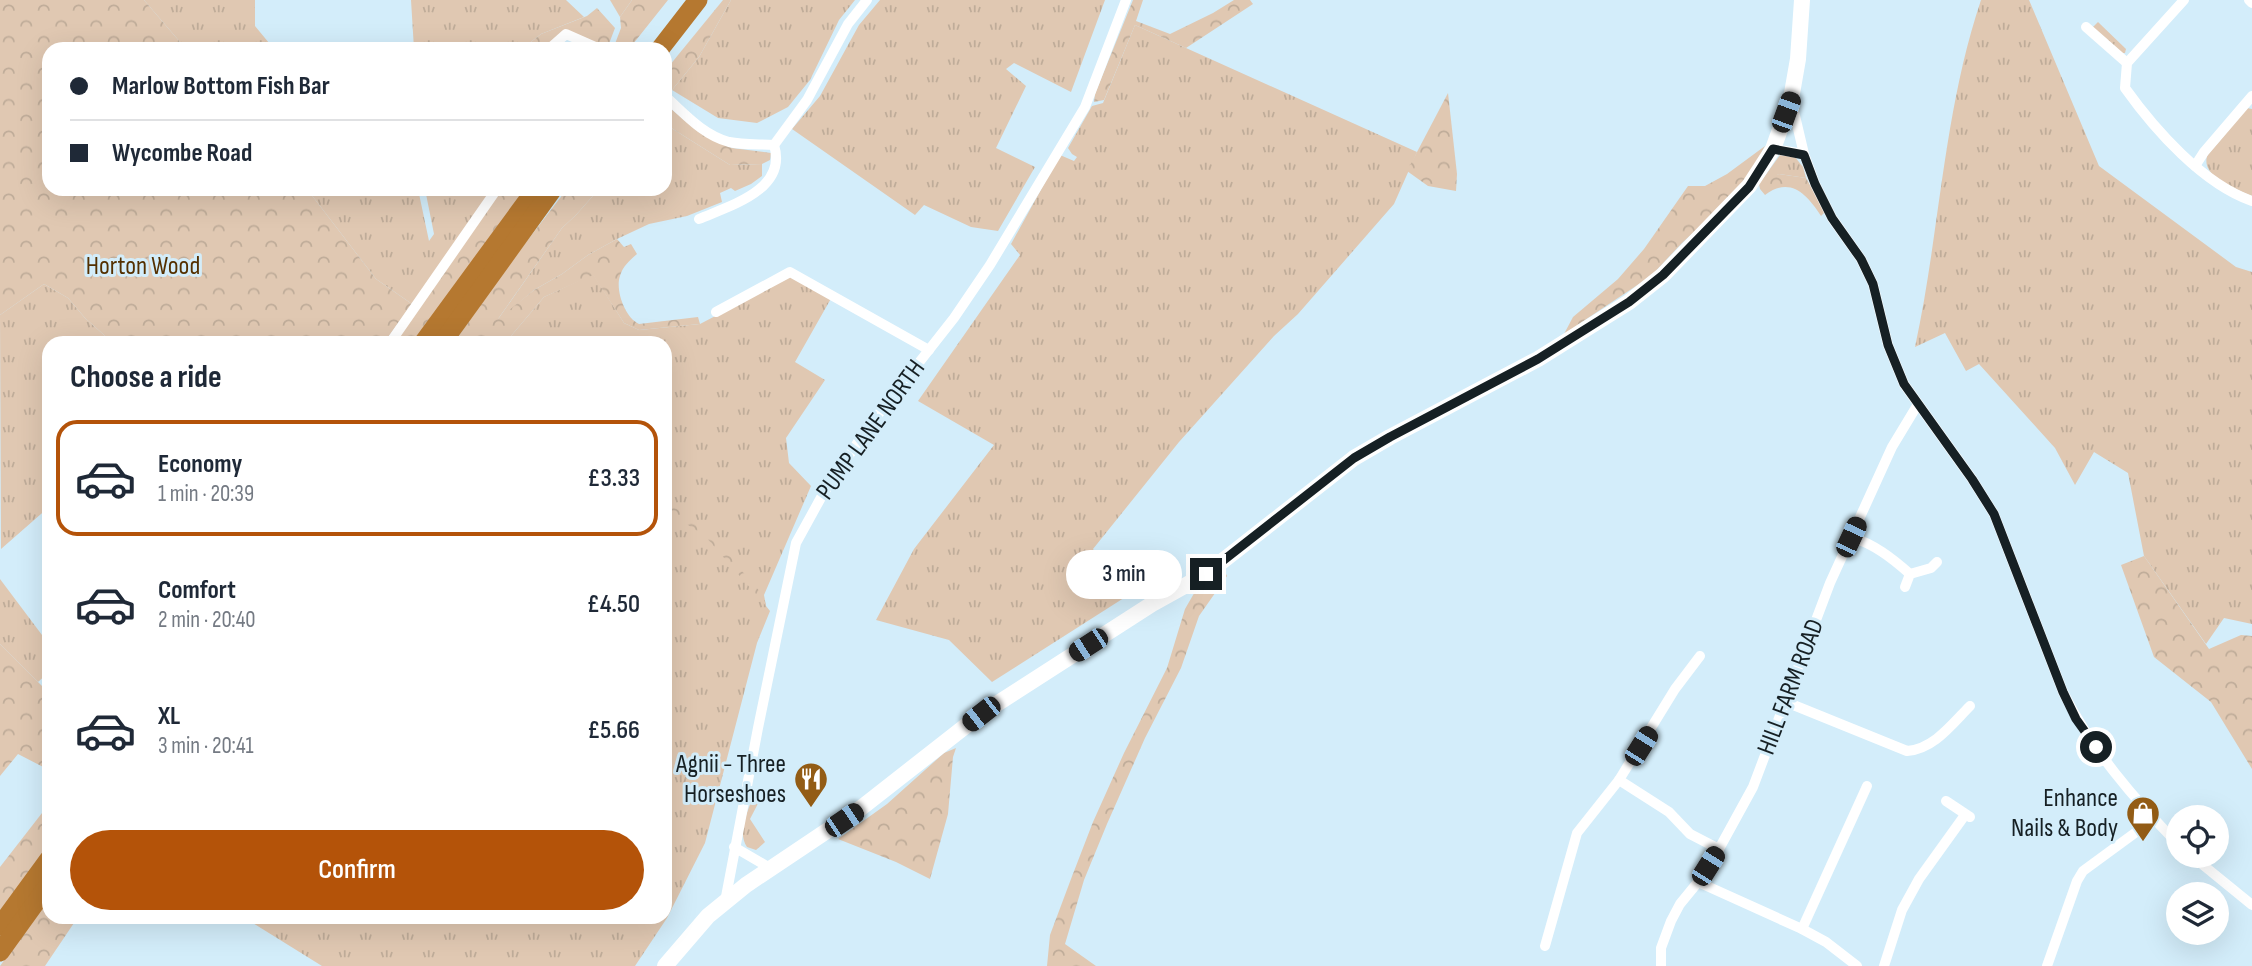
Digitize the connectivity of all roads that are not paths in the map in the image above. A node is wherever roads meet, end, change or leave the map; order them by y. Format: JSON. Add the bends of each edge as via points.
{"nodes":[{"id":1,"x":682,"y":0,"type":"edge"},
{"id":2,"x":698,"y":0,"type":"edge"},
{"id":3,"x":867,"y":0,"type":"edge"},
{"id":4,"x":1126,"y":0,"type":"edge"},
{"id":5,"x":1802,"y":0,"type":"edge"},
{"id":6,"x":2184,"y":0,"type":"edge"},
{"id":7,"x":2086,"y":27,"type":"dead end"},
{"id":8,"x":557,"y":42,"type":"edge"},
{"id":9,"x":584,"y":42,"type":"edge"},
{"id":10,"x":649,"y":42,"type":"edge"},
{"id":11,"x":665,"y":42,"type":"edge"},
{"id":12,"x":2127,"y":63,"type":"junction"},
{"id":13,"x":1791,"y":99,"type":"junction"},
{"id":14,"x":2251,"y":99,"type":"edge"},
{"id":15,"x":672,"y":103,"type":"edge"},
{"id":16,"x":774,"y":145,"type":"junction"},
{"id":17,"x":1773,"y":149,"type":"junction"},
{"id":18,"x":1804,"y":155,"type":"junction"},
{"id":19,"x":2195,"y":166,"type":"junction"},
{"id":20,"x":492,"y":196,"type":"edge"},
{"id":21,"x":531,"y":196,"type":"edge"},
{"id":22,"x":548,"y":196,"type":"edge"},
{"id":23,"x":2252,"y":201,"type":"edge"},
{"id":24,"x":699,"y":219,"type":"dead end"},
{"id":25,"x":716,"y":312,"type":"dead end"},
{"id":26,"x":395,"y":336,"type":"edge"},
{"id":27,"x":428,"y":336,"type":"edge"},
{"id":28,"x":447,"y":336,"type":"edge"},
{"id":29,"x":929,"y":350,"type":"junction"},
{"id":30,"x":1918,"y":404,"type":"junction"},
{"id":31,"x":1851,"y":537,"type":"junction"},
{"id":32,"x":1937,"y":562,"type":"dead end"},
{"id":33,"x":1910,"y":574,"type":"junction"},
{"id":34,"x":1905,"y":587,"type":"dead end"},
{"id":35,"x":1700,"y":663,"type":"dead end"},
{"id":36,"x":1786,"y":702,"type":"junction"},
{"id":37,"x":1970,"y":705,"type":"dead end"},
{"id":38,"x":1619,"y":780,"type":"junction"},
{"id":39,"x":1867,"y":786,"type":"dead end"},
{"id":40,"x":1947,"y":801,"type":"dead end"},
{"id":41,"x":2154,"y":819,"type":"junction"},
{"id":42,"x":2166,"y":831,"type":"edge"},
{"id":43,"x":734,"y":847,"type":"junction"},
{"id":44,"x":1718,"y":849,"type":"junction"},
{"id":45,"x":770,"y":868,"type":"junction"},
{"id":46,"x":2207,"y":868,"type":"edge"},
{"id":47,"x":42,"y":869,"type":"edge"},
{"id":48,"x":1698,"y":882,"type":"junction"},
{"id":49,"x":42,"y":894,"type":"edge"},
{"id":50,"x":725,"y":902,"type":"junction"},
{"id":51,"x":2252,"y":905,"type":"edge"},
{"id":52,"x":0,"y":926,"type":"edge"},
{"id":53,"x":1802,"y":929,"type":"junction"},
{"id":54,"x":1548,"y":941,"type":"dead end"},
{"id":55,"x":0,"y":952,"type":"edge"},
{"id":56,"x":1842,"y":962,"type":"edge"},
{"id":57,"x":665,"y":966,"type":"edge"},
{"id":58,"x":1661,"y":966,"type":"edge"},
{"id":59,"x":1857,"y":966,"type":"edge"},
{"id":60,"x":1884,"y":966,"type":"edge"},
{"id":61,"x":2047,"y":966,"type":"edge"}],
"edges":[{"from":1,"to":10,"type":"highway"},
{"from":2,"to":11,"type":"highway"},
{"from":3,"to":16,"type":"street"},
{"from":4,"to":29,"type":"street","name":"PUMP LANE NORTH","via":[[1085,107],[990,265]]},
{"from":5,"to":13,"type":"street"},
{"from":6,"to":12,"type":"street"},
{"from":7,"to":12,"type":"street"},
{"from":8,"to":9,"type":"street","via":[[566,34]]},
{"from":12,"to":19,"type":"street","via":[[2125,88]]},
{"from":13,"to":17,"type":"street"},
{"from":13,"to":18,"type":"street"},
{"from":14,"to":19,"type":"street"},
{"from":15,"to":16,"type":"street","via":[[713,136]]},
{"from":16,"to":24,"type":"street","via":[[776,161],[761,188]]},
{"from":17,"to":18,"type":"street"},
{"from":17,"to":45,"type":"street","via":[[1749,187],[1663,275],[1629,302],[1538,359],[1354,458],[1206,574],[981,714],[861,808]]},
{"from":18,"to":30,"type":"street","via":[[1832,218],[1873,284],[1888,345]]},
{"from":19,"to":23,"type":"street"},
{"from":20,"to":26,"type":"street"},
{"from":21,"to":27,"type":"highway"},
{"from":22,"to":28,"type":"highway"},
{"from":25,"to":29,"type":"street","via":[[790,272]]},
{"from":29,"to":43,"type":"street","name":"PUMP LANE NORTH","via":[[860,438],[796,543]]},
{"from":30,"to":31,"type":"street","name":"HILL FARM ROAD","via":[[1892,447]]},
{"from":30,"to":41,"type":"street","via":[[1994,514],[2076,719]]},
{"from":31,"to":33,"type":"street","via":[[1890,556]]},
{"from":31,"to":36,"type":"street","name":"HILL FARM ROAD"},
{"from":32,"to":33,"type":"street"},
{"from":33,"to":34,"type":"street"},
{"from":35,"to":38,"type":"street","via":[[1675,689],[1655,730]]},
{"from":36,"to":37,"type":"street","via":[[1907,751],[1933,742],[1940,728]]},
{"from":36,"to":44,"type":"street","name":"HILL FARM ROAD","via":[[1753,787]]},
{"from":38,"to":44,"type":"street","via":[[1669,812],[1690,834]]},
{"from":38,"to":54,"type":"street","via":[[1577,833]]},
{"from":39,"to":53,"type":"street","via":[[1864,804]]},
{"from":40,"to":60,"type":"street","via":[[1968,816],[1919,879],[1902,910]]},
{"from":41,"to":42,"type":"street"},
{"from":41,"to":61,"type":"street","via":[[2083,871]]},
{"from":43,"to":45,"type":"street"},
{"from":43,"to":50,"type":"street","name":"PUMP LANE NORTH"},
{"from":44,"to":48,"type":"street","name":"HILL FARM ROAD"},
{"from":45,"to":50,"type":"street"},
{"from":46,"to":51,"type":"street"},
{"from":47,"to":52,"type":"highway"},
{"from":48,"to":53,"type":"street"},
{"from":48,"to":58,"type":"street","name":"HILL FARM ROAD","via":[[1671,921],[1661,948]]},
{"from":49,"to":55,"type":"highway"},
{"from":50,"to":57,"type":"street"},
{"from":53,"to":56,"type":"street","via":[[1826,942]]},
{"from":56,"to":59,"type":"street"}]}
